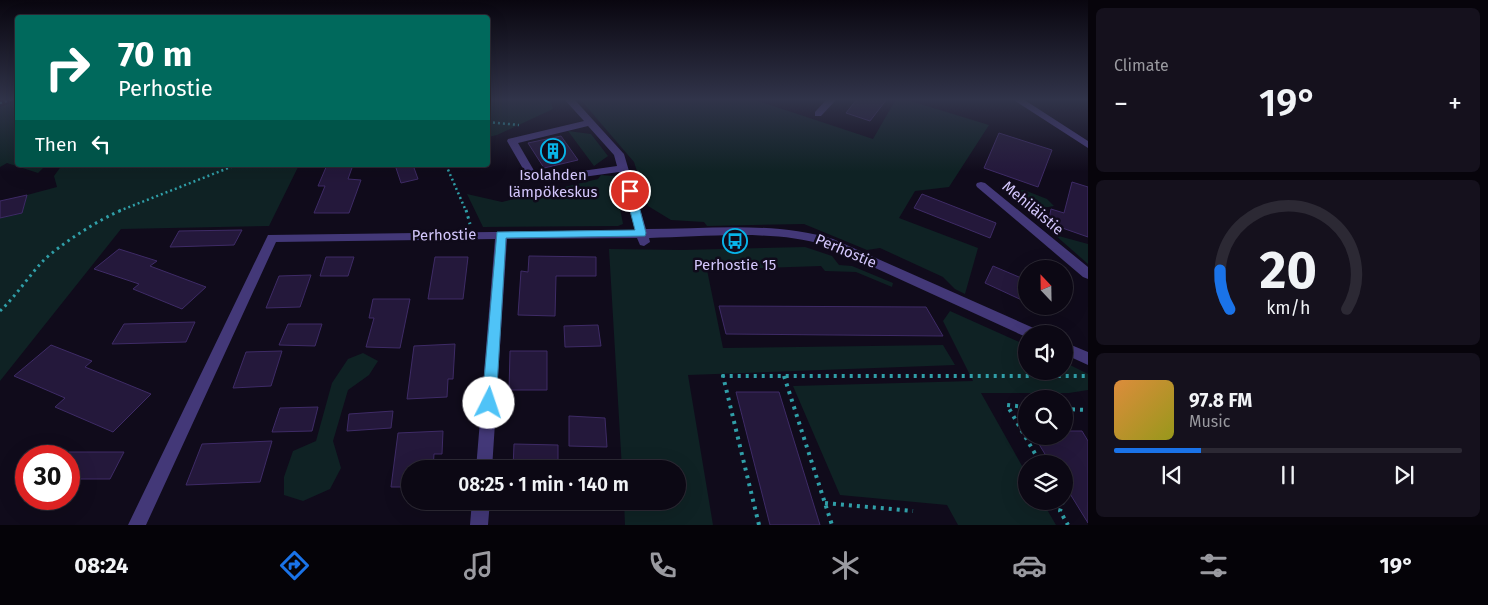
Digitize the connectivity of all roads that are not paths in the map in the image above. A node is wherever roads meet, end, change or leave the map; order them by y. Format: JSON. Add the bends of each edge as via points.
{"nodes":[{"id":1,"x":590,"y":123,"type":"edge"},
{"id":2,"x":588,"y":124,"type":"edge"},
{"id":3,"x":1055,"y":124,"type":"edge"},
{"id":4,"x":1088,"y":145,"type":"edge"},
{"id":5,"x":623,"y":166,"type":"junction"},
{"id":6,"x":981,"y":185,"type":"dead end"},
{"id":7,"x":501,"y":235,"type":"junction"},
{"id":8,"x":643,"y":238,"type":"junction"},
{"id":9,"x":1088,"y":274,"type":"edge"},
{"id":10,"x":1018,"y":328,"type":"edge"},
{"id":11,"x":1073,"y":352,"type":"edge"},
{"id":12,"x":1088,"y":359,"type":"edge"},
{"id":13,"x":485,"y":460,"type":"edge"},
{"id":14,"x":480,"y":510,"type":"edge"},
{"id":15,"x":137,"y":525,"type":"edge"},
{"id":16,"x":479,"y":525,"type":"edge"}],
"edges":[{"from":1,"to":5,"type":"street","via":[[612,145]]},
{"from":2,"to":5,"type":"street","via":[[512,141],[533,177],[554,178]]},
{"from":3,"to":4,"type":"street"},
{"from":5,"to":8,"type":"street"},
{"from":6,"to":9,"type":"street","name":"Mehiläistie"},
{"from":7,"to":8,"type":"street","name":"Perhostie"},
{"from":7,"to":13,"type":"street"},
{"from":7,"to":15,"type":"street","name":"Perhostie","via":[[272,238]]},
{"from":8,"to":10,"type":"street","name":"Perhostie","via":[[778,232],[809,236],[829,242]]},
{"from":11,"to":12,"type":"street"},
{"from":14,"to":16,"type":"street"}]}
